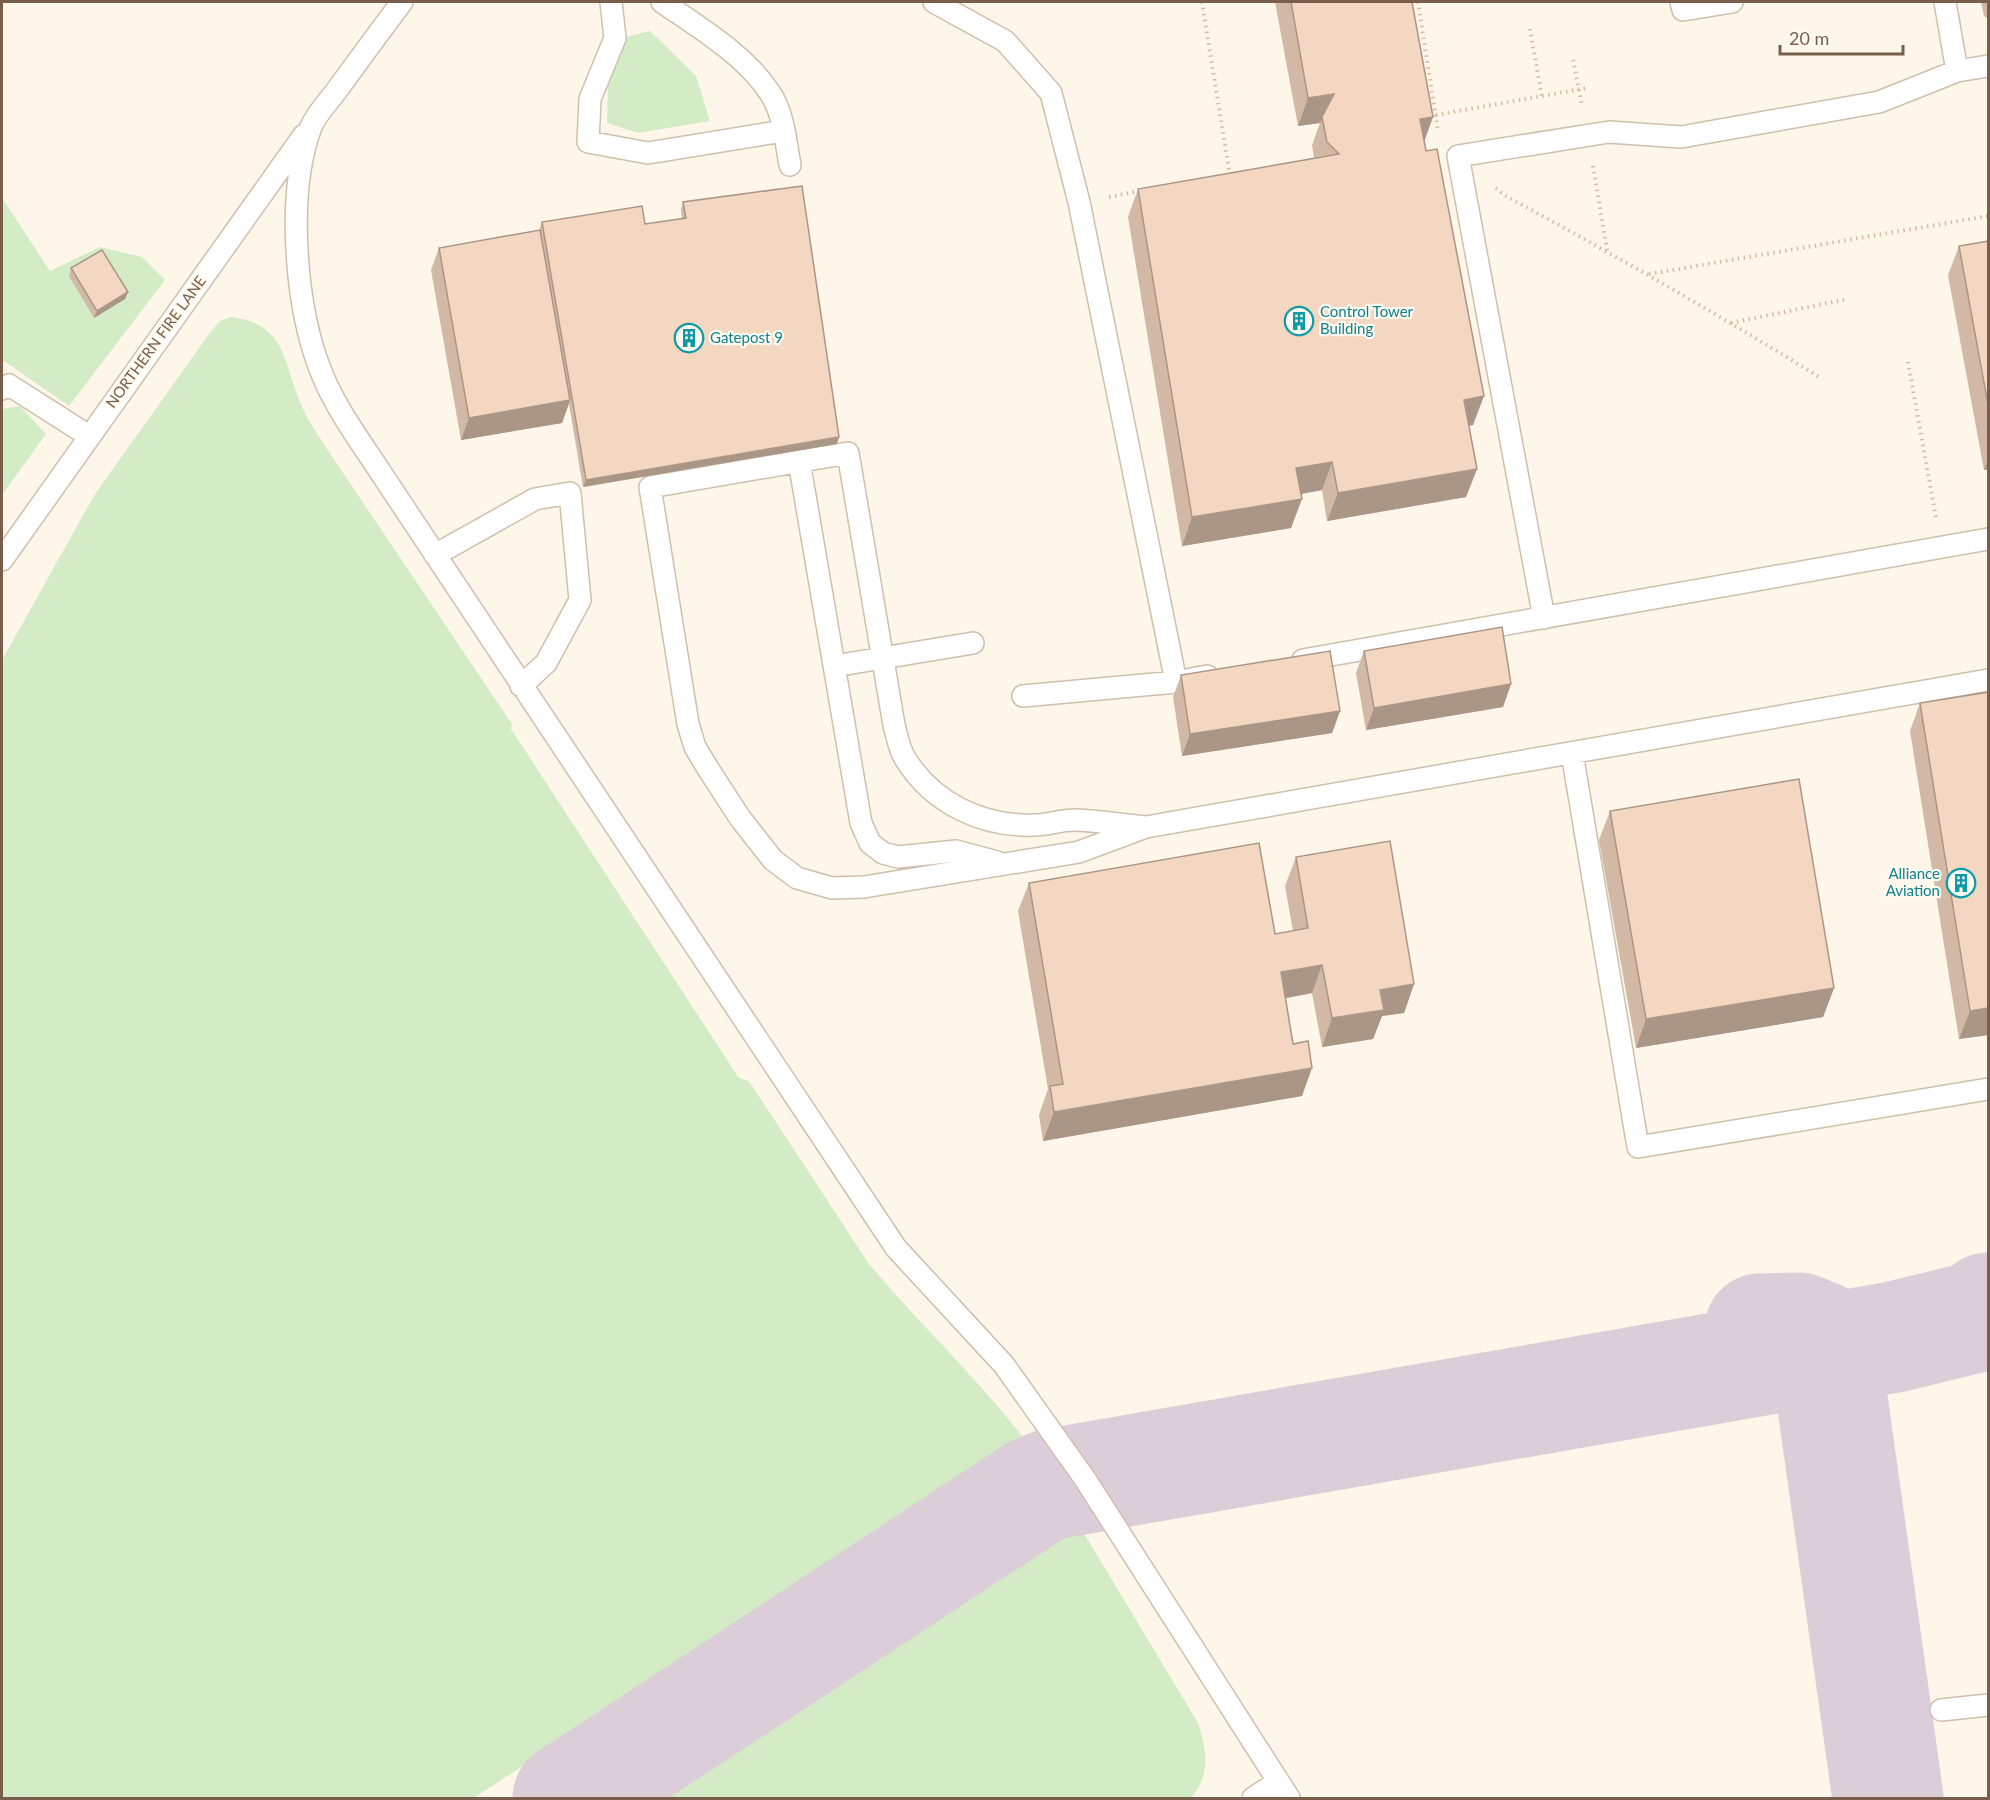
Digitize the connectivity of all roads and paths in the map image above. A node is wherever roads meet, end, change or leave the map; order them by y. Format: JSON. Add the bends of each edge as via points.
{"nodes":[{"id":1,"x":402,"y":2,"type":"edge"},
{"id":2,"x":610,"y":2,"type":"edge"},
{"id":3,"x":662,"y":2,"type":"edge"},
{"id":4,"x":934,"y":2,"type":"edge"},
{"id":5,"x":1202,"y":2,"type":"edge"},
{"id":6,"x":1418,"y":2,"type":"edge"},
{"id":7,"x":1681,"y":2,"type":"edge"},
{"id":8,"x":1732,"y":2,"type":"edge"},
{"id":9,"x":1945,"y":2,"type":"edge"},
{"id":10,"x":1530,"y":29,"type":"dead end"},
{"id":11,"x":1989,"y":66,"type":"edge"},
{"id":12,"x":1957,"y":71,"type":"junction"},
{"id":13,"x":1587,"y":88,"type":"dead end"},
{"id":14,"x":1542,"y":97,"type":"junction"},
{"id":15,"x":1436,"y":115,"type":"junction"},
{"id":16,"x":311,"y":125,"type":"junction"},
{"id":17,"x":783,"y":131,"type":"junction"},
{"id":18,"x":1458,"y":156,"type":"junction"},
{"id":19,"x":790,"y":165,"type":"dead end"},
{"id":20,"x":1241,"y":175,"type":"edge"},
{"id":21,"x":1149,"y":190,"type":"edge"},
{"id":22,"x":1079,"y":202,"type":"junction"},
{"id":23,"x":1989,"y":216,"type":"edge"},
{"id":24,"x":1647,"y":274,"type":"junction"},
{"id":25,"x":1847,"y":299,"type":"dead end"},
{"id":26,"x":1731,"y":323,"type":"junction"},
{"id":27,"x":1908,"y":362,"type":"dead end"},
{"id":28,"x":1819,"y":377,"type":"dead end"},
{"id":29,"x":2,"y":389,"type":"edge"},
{"id":30,"x":89,"y":436,"type":"junction"},
{"id":31,"x":799,"y":461,"type":"junction"},
{"id":32,"x":1989,"y":538,"type":"edge"},
{"id":33,"x":1941,"y":547,"type":"junction"},
{"id":34,"x":435,"y":555,"type":"junction"},
{"id":35,"x":2,"y":560,"type":"edge"},
{"id":36,"x":1544,"y":618,"type":"junction"},
{"id":37,"x":973,"y":643,"type":"dead end"},
{"id":38,"x":882,"y":658,"type":"junction"},
{"id":39,"x":1280,"y":664,"type":"edge"},
{"id":40,"x":834,"y":666,"type":"junction"},
{"id":41,"x":1222,"y":674,"type":"edge"},
{"id":42,"x":1989,"y":680,"type":"edge"},
{"id":43,"x":1176,"y":682,"type":"junction"},
{"id":44,"x":521,"y":686,"type":"junction"},
{"id":45,"x":1023,"y":696,"type":"dead end"},
{"id":46,"x":1572,"y":753,"type":"junction"},
{"id":47,"x":1146,"y":827,"type":"junction"},
{"id":48,"x":1003,"y":864,"type":"junction"},
{"id":49,"x":1989,"y":1089,"type":"edge"},
{"id":50,"x":1989,"y":1705,"type":"edge"},
{"id":51,"x":1941,"y":1710,"type":"dead end"},
{"id":52,"x":1283,"y":1790,"type":"edge"},
{"id":53,"x":1253,"y":1798,"type":"edge"}],
"edges":[{"from":1,"to":16,"type":"lane","name":"NORTHERN FIRE LANE"},
{"from":2,"to":17,"type":"lane","via":[[615,38],[590,99],[588,142],[648,153]]},
{"from":3,"to":17,"type":"lane","via":[[726,48],[760,79],[774,99]]},
{"from":4,"to":22,"type":"lane","via":[[1005,41],[1051,93]]},
{"from":5,"to":20,"type":"path","via":[[1230,177]]},
{"from":6,"to":15,"type":"path"},
{"from":7,"to":8,"type":"lane","via":[[1683,10]]},
{"from":9,"to":12,"type":"lane"},
{"from":10,"to":14,"type":"path"},
{"from":11,"to":12,"type":"lane"},
{"from":12,"to":18,"type":"lane","via":[[1879,102],[1681,137],[1609,132]]},
{"from":13,"to":14,"type":"path"},
{"from":14,"to":15,"type":"path"},
{"from":15,"to":18,"type":"path","via":[[1439,135]]},
{"from":16,"to":30,"type":"lane","name":"NORTHERN FIRE LANE"},
{"from":16,"to":34,"type":"lane","via":[[297,207],[297,265],[311,338],[322,374],[340,410]]},
{"from":17,"to":19,"type":"lane"},
{"from":18,"to":24,"type":"path","via":[[1504,195]]},
{"from":18,"to":36,"type":"lane"},
{"from":21,"to":22,"type":"path"},
{"from":22,"to":43,"type":"lane"},
{"from":23,"to":24,"type":"path"},
{"from":24,"to":26,"type":"path"},
{"from":25,"to":26,"type":"path"},
{"from":26,"to":28,"type":"path"},
{"from":27,"to":33,"type":"path"},
{"from":29,"to":30,"type":"lane","via":[[9,385]]},
{"from":30,"to":35,"type":"lane","name":"NORTHERN FIRE LANE"},
{"from":31,"to":38,"type":"lane","via":[[848,453]]},
{"from":31,"to":40,"type":"lane"},
{"from":31,"to":48,"type":"lane","via":[[650,487],[695,747],[772,860],[797,878],[832,888],[864,887]]},
{"from":32,"to":33,"type":"lane"},
{"from":33,"to":36,"type":"lane"},
{"from":34,"to":44,"type":"lane"},
{"from":34,"to":44,"type":"lane","via":[[535,499],[570,492],[580,600],[546,663]]},
{"from":36,"to":39,"type":"lane"},
{"from":37,"to":38,"type":"lane"},
{"from":38,"to":40,"type":"lane"},
{"from":38,"to":47,"type":"lane","via":[[904,758],[940,798],[966,813],[999,823],[1036,825],[1074,820]]},
{"from":40,"to":48,"type":"lane","via":[[861,823],[870,843],[883,853],[898,857],[956,851]]},
{"from":41,"to":43,"type":"lane"},
{"from":42,"to":46,"type":"lane"},
{"from":43,"to":45,"type":"lane"},
{"from":44,"to":52,"type":"lane","via":[[896,1248],[1004,1365],[1085,1479]]},
{"from":46,"to":47,"type":"lane"},
{"from":46,"to":49,"type":"lane","via":[[1638,1147]]},
{"from":47,"to":48,"type":"lane","via":[[1079,852]]},
{"from":50,"to":51,"type":"lane"},
{"from":52,"to":53,"type":"lane"}]}
